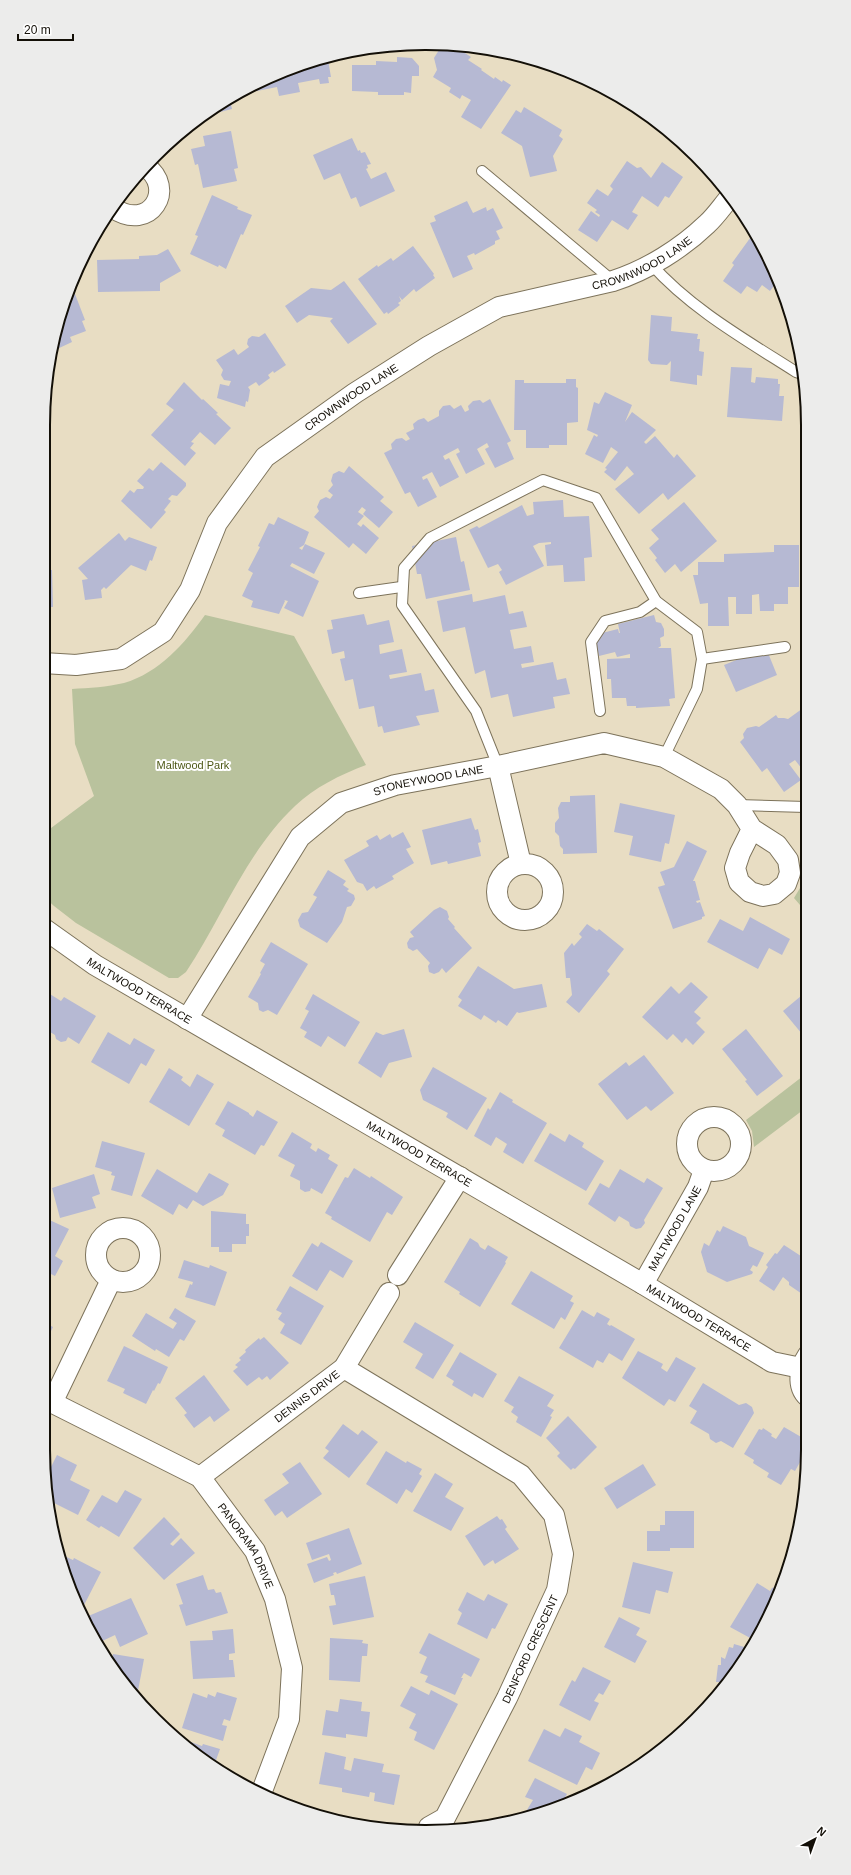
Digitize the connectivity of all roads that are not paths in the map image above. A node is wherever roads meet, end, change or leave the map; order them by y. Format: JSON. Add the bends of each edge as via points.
{"nodes":[{"id":1,"x":151,"y":170,"type":"edge"},
{"id":2,"x":482,"y":171,"type":"dead end"},
{"id":3,"x":726,"y":202,"type":"edge"},
{"id":4,"x":117,"y":211,"type":"edge"},
{"id":5,"x":651,"y":264,"type":"junction"},
{"id":6,"x":613,"y":280,"type":"junction"},
{"id":7,"x":797,"y":372,"type":"edge"},
{"id":8,"x":402,"y":587,"type":"junction"},
{"id":9,"x":359,"y":593,"type":"dead end"},
{"id":10,"x":656,"y":601,"type":"junction"},
{"id":11,"x":785,"y":647,"type":"dead end"},
{"id":12,"x":702,"y":659,"type":"junction"},
{"id":13,"x":50,"y":663,"type":"edge"},
{"id":14,"x":600,"y":711,"type":"dead end"},
{"id":15,"x":664,"y":757,"type":"junction"},
{"id":16,"x":498,"y":766,"type":"junction"},
{"id":17,"x":738,"y":805,"type":"junction"},
{"id":18,"x":801,"y":807,"type":"edge"},
{"id":19,"x":752,"y":830,"type":"dead end"},
{"id":20,"x":521,"y":864,"type":"dead end"},
{"id":21,"x":50,"y":933,"type":"edge"},
{"id":22,"x":187,"y":1019,"type":"junction"},
{"id":23,"x":704,"y":1170,"type":"dead end"},
{"id":24,"x":460,"y":1177,"type":"junction"},
{"id":25,"x":398,"y":1275,"type":"dead end"},
{"id":26,"x":111,"y":1280,"type":"dead end"},
{"id":27,"x":643,"y":1284,"type":"junction"},
{"id":28,"x":389,"y":1293,"type":"dead end"},
{"id":29,"x":801,"y":1362,"type":"edge"},
{"id":30,"x":344,"y":1368,"type":"junction"},
{"id":31,"x":50,"y":1394,"type":"edge"},
{"id":32,"x":50,"y":1402,"type":"edge"},
{"id":33,"x":200,"y":1477,"type":"junction"},
{"id":34,"x":263,"y":1788,"type":"edge"},
{"id":35,"x":433,"y":1825,"type":"edge"}],
"edges":[{"from":1,"to":4,"type":"street","via":[[158,182],[159,194],[155,205],[146,213],[134,217]]},
{"from":2,"to":6,"type":"lane"},
{"from":3,"to":5,"type":"street","name":"CROWNWOOD LANE","via":[[708,224]]},
{"from":5,"to":6,"type":"street","name":"CROWNWOOD LANE","via":[[631,275]]},
{"from":5,"to":7,"type":"lane","via":[[668,283],[727,328]]},
{"from":6,"to":13,"type":"street","name":"CROWNWOOD LANE","via":[[499,307],[429,346],[355,393],[265,457],[217,522],[190,590],[163,632],[121,659],[76,665]]},
{"from":8,"to":9,"type":"lane"},
{"from":8,"to":10,"type":"lane","via":[[404,568],[430,538],[543,480],[596,498]]},
{"from":8,"to":16,"type":"lane","via":[[402,605],[476,711]]},
{"from":10,"to":12,"type":"lane","via":[[697,632]]},
{"from":10,"to":14,"type":"lane","via":[[640,612],[605,621],[591,642]]},
{"from":11,"to":12,"type":"lane"},
{"from":12,"to":15,"type":"lane","via":[[697,689]]},
{"from":15,"to":16,"type":"street","name":"STONEYWOOD LANE","via":[[604,743]]},
{"from":15,"to":17,"type":"street","name":"STONEYWOOD LANE","via":[[721,789]]},
{"from":16,"to":20,"type":"street"},
{"from":16,"to":22,"type":"street","name":"STONEYWOOD LANE","via":[[395,784],[341,803],[300,837]]},
{"from":17,"to":18,"type":"lane"},
{"from":17,"to":19,"type":"street","name":"STONEYWOOD LANE"},
{"from":21,"to":22,"type":"street","name":"MALTWOOD TERRACE","via":[[95,965]]},
{"from":22,"to":24,"type":"street","name":"MALTWOOD TERRACE"},
{"from":23,"to":27,"type":"street","name":"MALTWOOD LANE","via":[[698,1187]]},
{"from":24,"to":25,"type":"street"},
{"from":24,"to":27,"type":"street","name":"MALTWOOD TERRACE"},
{"from":26,"to":31,"type":"street"},
{"from":27,"to":29,"type":"street","name":"MALTWOOD TERRACE","via":[[772,1362]]},
{"from":28,"to":30,"type":"street","name":"DENNIS DRIVE"},
{"from":30,"to":33,"type":"street","name":"DENNIS DRIVE"},
{"from":30,"to":35,"type":"street","name":"DENFORD CRESCENT","via":[[521,1475],[554,1515],[563,1554],[557,1590],[507,1698],[445,1818]]},
{"from":32,"to":33,"type":"street","name":"PANORAMA DRIVE"},
{"from":33,"to":34,"type":"street","name":"PANORAMA DRIVE","via":[[255,1552],[275,1599],[292,1668],[289,1719]]}]}
